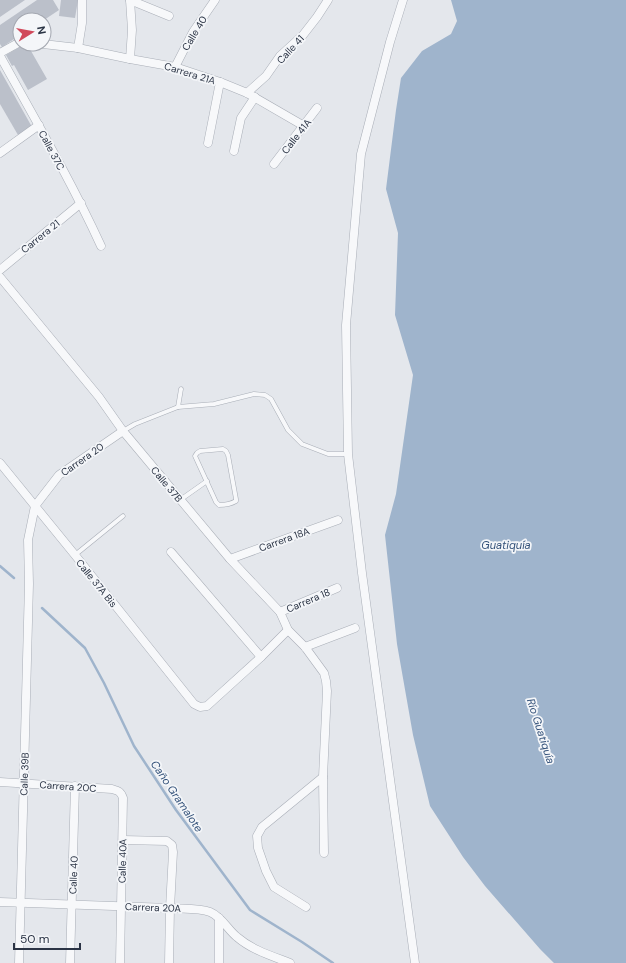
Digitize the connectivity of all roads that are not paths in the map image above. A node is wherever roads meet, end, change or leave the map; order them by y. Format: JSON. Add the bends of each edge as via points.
{"nodes":[{"id":1,"x":82,"y":0,"type":"edge"},
{"id":2,"x":130,"y":0,"type":"edge"},
{"id":3,"x":215,"y":0,"type":"edge"},
{"id":4,"x":328,"y":0,"type":"edge"},
{"id":5,"x":402,"y":0,"type":"edge"},
{"id":6,"x":169,"y":16,"type":"dead end"},
{"id":7,"x":52,"y":45,"type":"edge"},
{"id":8,"x":12,"y":46,"type":"edge"},
{"id":9,"x":78,"y":48,"type":"junction"},
{"id":10,"x":0,"y":53,"type":"edge"},
{"id":11,"x":0,"y":56,"type":"edge"},
{"id":12,"x":130,"y":59,"type":"junction"},
{"id":13,"x":175,"y":67,"type":"junction"},
{"id":14,"x":220,"y":82,"type":"junction"},
{"id":15,"x":251,"y":95,"type":"junction"},
{"id":16,"x":317,"y":108,"type":"dead end"},
{"id":17,"x":39,"y":125,"type":"junction"},
{"id":18,"x":304,"y":126,"type":"junction"},
{"id":19,"x":208,"y":143,"type":"dead end"},
{"id":20,"x":234,"y":152,"type":"dead end"},
{"id":21,"x":0,"y":154,"type":"edge"},
{"id":22,"x":274,"y":164,"type":"dead end"},
{"id":23,"x":81,"y":203,"type":"junction"},
{"id":24,"x":101,"y":246,"type":"dead end"},
{"id":25,"x":0,"y":270,"type":"edge"},
{"id":26,"x":0,"y":277,"type":"edge"},
{"id":27,"x":181,"y":389,"type":"dead end"},
{"id":28,"x":178,"y":407,"type":"junction"},
{"id":29,"x":123,"y":431,"type":"junction"},
{"id":30,"x":348,"y":454,"type":"junction"},
{"id":31,"x":0,"y":463,"type":"edge"},
{"id":32,"x":207,"y":481,"type":"junction"},
{"id":33,"x":180,"y":500,"type":"junction"},
{"id":34,"x":35,"y":506,"type":"junction"},
{"id":35,"x":123,"y":516,"type":"dead end"},
{"id":36,"x":338,"y":520,"type":"dead end"},
{"id":37,"x":171,"y":552,"type":"dead end"},
{"id":38,"x":75,"y":555,"type":"junction"},
{"id":39,"x":230,"y":559,"type":"junction"},
{"id":40,"x":29,"y":584,"type":"joint"},
{"id":41,"x":337,"y":588,"type":"dead end"},
{"id":42,"x":280,"y":612,"type":"junction"},
{"id":43,"x":355,"y":628,"type":"dead end"},
{"id":44,"x":288,"y":630,"type":"junction"},
{"id":45,"x":305,"y":647,"type":"junction"},
{"id":46,"x":261,"y":657,"type":"junction"},
{"id":47,"x":323,"y":777,"type":"junction"},
{"id":48,"x":0,"y":782,"type":"edge"},
{"id":49,"x":24,"y":783,"type":"junction"},
{"id":50,"x":75,"y":786,"type":"junction"},
{"id":51,"x":112,"y":789,"type":"joint"},
{"id":52,"x":123,"y":840,"type":"junction"},
{"id":53,"x":324,"y":853,"type":"dead end"},
{"id":54,"x":0,"y":902,"type":"edge"},
{"id":55,"x":20,"y":903,"type":"junction"},
{"id":56,"x":72,"y":905,"type":"junction"},
{"id":57,"x":121,"y":906,"type":"junction"},
{"id":58,"x":170,"y":908,"type":"junction"},
{"id":59,"x":306,"y":908,"type":"dead end"},
{"id":60,"x":219,"y":918,"type":"junction"},
{"id":61,"x":19,"y":963,"type":"edge"},
{"id":62,"x":70,"y":963,"type":"edge"},
{"id":63,"x":120,"y":963,"type":"edge"},
{"id":64,"x":169,"y":963,"type":"edge"},
{"id":65,"x":219,"y":963,"type":"edge"},
{"id":66,"x":290,"y":963,"type":"edge"},
{"id":67,"x":415,"y":963,"type":"edge"}],
"edges":[{"from":1,"to":9,"type":"street"},
{"from":2,"to":6,"type":"street"},
{"from":2,"to":12,"type":"street"},
{"from":3,"to":13,"type":"street","name":"Calle 40","via":[[193,32]]},
{"from":4,"to":15,"type":"street","name":"Calle 41","via":[[303,35],[280,56]]},
{"from":5,"to":30,"type":"street","via":[[361,154],[346,325]]},
{"from":7,"to":9,"type":"street","name":"Carrera 21A"},
{"from":8,"to":10,"type":"street"},
{"from":9,"to":12,"type":"street","name":"Carrera 21A"},
{"from":11,"to":17,"type":"street","name":"Calle 37C"},
{"from":12,"to":13,"type":"street","name":"Carrera 21A"},
{"from":13,"to":14,"type":"street","name":"Carrera 21A"},
{"from":14,"to":15,"type":"street","name":"Carrera 21A"},
{"from":14,"to":19,"type":"street"},
{"from":15,"to":18,"type":"street","name":"Carrera 21A"},
{"from":15,"to":20,"type":"street","name":"Calle 41","via":[[241,118]]},
{"from":16,"to":18,"type":"street","name":"Calle 41A"},
{"from":17,"to":21,"type":"street"},
{"from":17,"to":23,"type":"street","name":"Calle 37C"},
{"from":18,"to":22,"type":"street","name":"Calle 41A"},
{"from":23,"to":24,"type":"street","name":"Calle 37C"},
{"from":23,"to":25,"type":"street","name":"Carrera 21"},
{"from":26,"to":29,"type":"street","name":"Calle 37B","via":[[99,397]]},
{"from":27,"to":28,"type":"lane"},
{"from":28,"to":29,"type":"lane"},
{"from":28,"to":30,"type":"lane","via":[[214,404],[254,394],[265,395],[271,399],[288,430],[302,444],[328,454]]},
{"from":29,"to":33,"type":"street","name":"Calle 37B"},
{"from":29,"to":34,"type":"street","name":"Carrera 20","via":[[59,475]]},
{"from":30,"to":67,"type":"street"},
{"from":31,"to":34,"type":"street","name":"Calle 37A Bis"},
{"from":32,"to":32,"type":"lane","via":[[219,505],[236,501],[228,455],[223,449],[197,453]]},
{"from":32,"to":33,"type":"lane"},
{"from":33,"to":39,"type":"street","name":"Calle 37B"},
{"from":34,"to":38,"type":"street","name":"Calle 37A Bis"},
{"from":34,"to":40,"type":"street","name":"Carrera 20","via":[[28,540]]},
{"from":35,"to":38,"type":"lane"},
{"from":36,"to":39,"type":"street","name":"Carrera 18A"},
{"from":37,"to":46,"type":"street"},
{"from":38,"to":46,"type":"street","name":"Calle 37A Bis","via":[[194,704],[200,707],[207,706]]},
{"from":39,"to":42,"type":"street","name":"Calle 37B"},
{"from":40,"to":49,"type":"street","name":"Calle 39B"},
{"from":41,"to":42,"type":"street","name":"Carrera 18"},
{"from":42,"to":44,"type":"street","name":"Calle 37B"},
{"from":43,"to":45,"type":"street"},
{"from":44,"to":45,"type":"street","name":"Calle 37B"},
{"from":44,"to":46,"type":"street"},
{"from":45,"to":47,"type":"street","name":"Calle 37B","via":[[324,673],[326,682]]},
{"from":47,"to":53,"type":"street","name":"Calle 37B"},
{"from":47,"to":59,"type":"street","via":[[262,827],[257,836],[258,848],[274,887]]},
{"from":48,"to":49,"type":"street","name":"Carrera 20C"},
{"from":49,"to":50,"type":"street","name":"Carrera 20C"},
{"from":49,"to":55,"type":"street","name":"Calle 39B"},
{"from":50,"to":51,"type":"street","name":"Carrera 20C"},
{"from":50,"to":56,"type":"street","name":"Calle 40"},
{"from":51,"to":52,"type":"street","name":"Calle 40A","via":[[118,790],[123,798]]},
{"from":52,"to":57,"type":"street","name":"Calle 40A"},
{"from":52,"to":58,"type":"street","via":[[167,841],[172,845]]},
{"from":54,"to":55,"type":"street","name":"Carrera 20A"},
{"from":55,"to":56,"type":"street","name":"Carrera 20A"},
{"from":55,"to":61,"type":"street","name":"Calle 39B"},
{"from":56,"to":57,"type":"street","name":"Carrera 20A"},
{"from":56,"to":62,"type":"street","name":"Calle 40"},
{"from":57,"to":58,"type":"street","name":"Carrera 20A"},
{"from":57,"to":63,"type":"street","name":"Calle 40A"},
{"from":58,"to":60,"type":"street","name":"Carrera 20A","via":[[211,912]]},
{"from":58,"to":64,"type":"street"},
{"from":60,"to":65,"type":"street"},
{"from":60,"to":66,"type":"street","name":"Carrera 20A","via":[[249,946]]}]}
